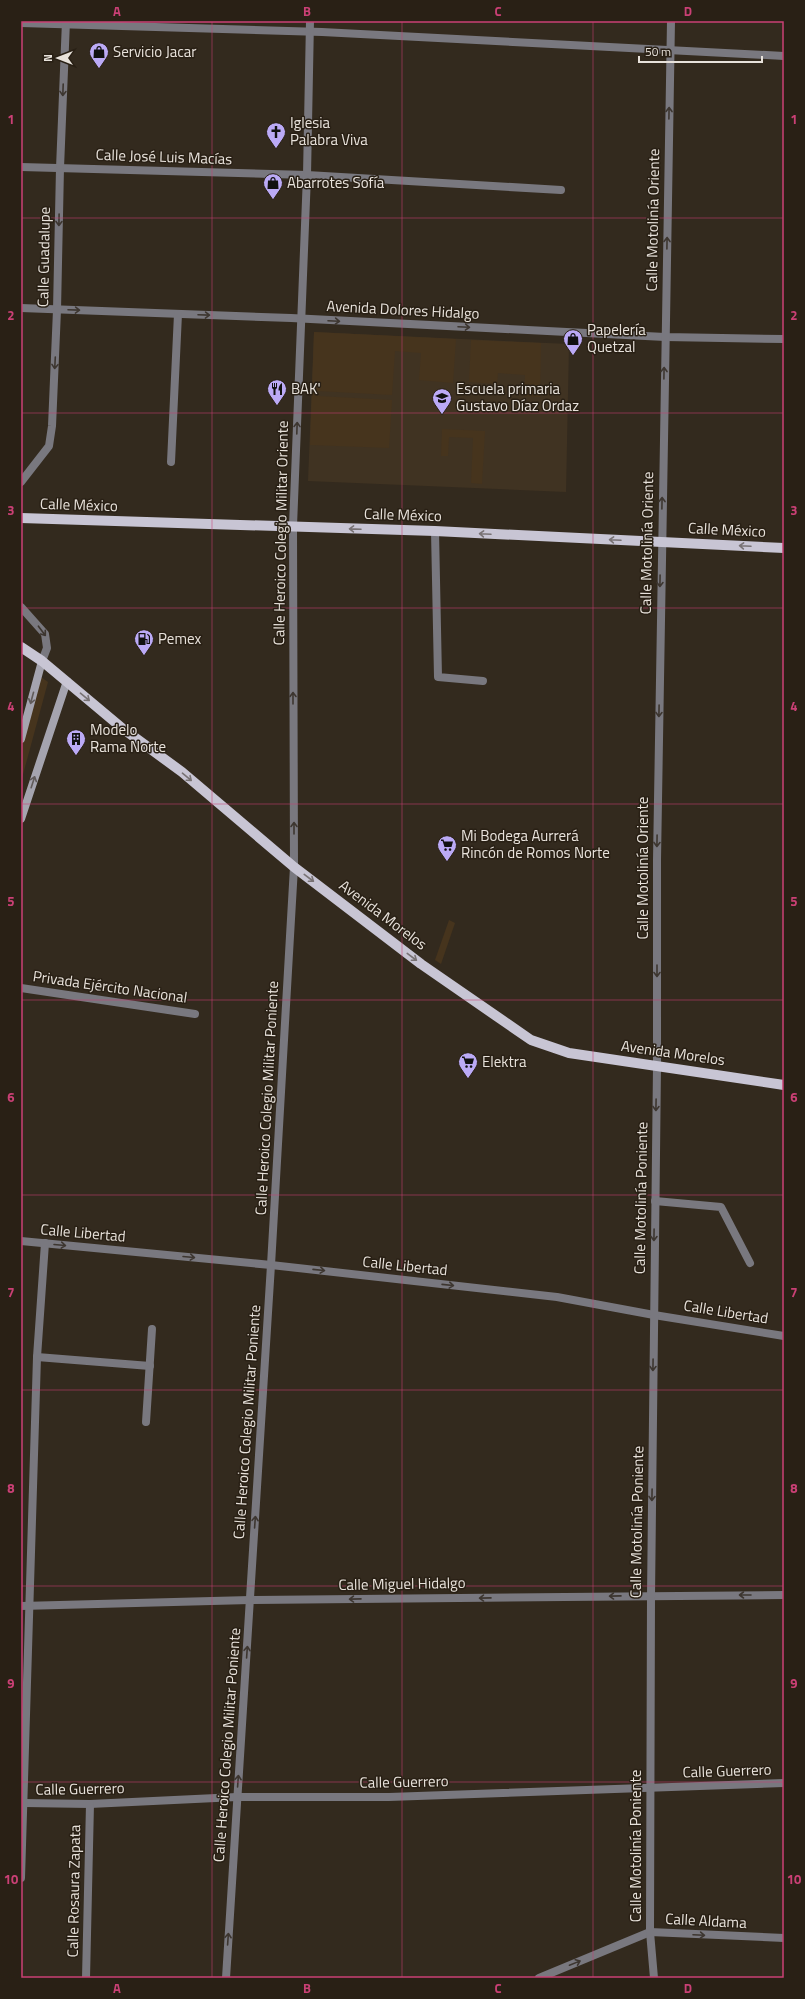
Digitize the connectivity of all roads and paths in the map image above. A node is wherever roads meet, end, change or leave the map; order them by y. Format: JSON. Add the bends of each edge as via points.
{"nodes":[{"id":1,"x":310,"y":21,"type":"edge"},
{"id":2,"x":671,"y":21,"type":"edge"},
{"id":3,"x":66,"y":22,"type":"edge"},
{"id":4,"x":21,"y":23,"type":"edge"},
{"id":5,"x":309,"y":32,"type":"junction"},
{"id":6,"x":671,"y":50,"type":"junction"},
{"id":7,"x":784,"y":56,"type":"edge"},
{"id":8,"x":21,"y":167,"type":"edge"},
{"id":9,"x":60,"y":168,"type":"junction"},
{"id":10,"x":307,"y":175,"type":"junction"},
{"id":11,"x":560,"y":190,"type":"dead end"},
{"id":12,"x":21,"y":308,"type":"edge"},
{"id":13,"x":57,"y":310,"type":"junction"},
{"id":14,"x":178,"y":314,"type":"junction"},
{"id":15,"x":302,"y":319,"type":"junction"},
{"id":16,"x":665,"y":337,"type":"junction"},
{"id":17,"x":784,"y":339,"type":"edge"},
{"id":18,"x":171,"y":462,"type":"dead end"},
{"id":19,"x":21,"y":482,"type":"edge"},
{"id":20,"x":21,"y":518,"type":"edge"},
{"id":21,"x":293,"y":526,"type":"junction"},
{"id":22,"x":435,"y":532,"type":"junction"},
{"id":23,"x":661,"y":542,"type":"junction"},
{"id":24,"x":784,"y":548,"type":"edge"},
{"id":25,"x":21,"y":608,"type":"edge"},
{"id":26,"x":21,"y":647,"type":"edge"},
{"id":27,"x":42,"y":661,"type":"junction"},
{"id":28,"x":67,"y":681,"type":"junction"},
{"id":29,"x":483,"y":681,"type":"dead end"},
{"id":30,"x":21,"y":739,"type":"edge"},
{"id":31,"x":21,"y":819,"type":"edge"},
{"id":32,"x":294,"y":867,"type":"junction"},
{"id":33,"x":21,"y":988,"type":"edge"},
{"id":34,"x":195,"y":1014,"type":"dead end"},
{"id":35,"x":657,"y":1066,"type":"junction"},
{"id":36,"x":784,"y":1085,"type":"edge"},
{"id":37,"x":655,"y":1201,"type":"junction"},
{"id":38,"x":21,"y":1241,"type":"edge"},
{"id":39,"x":45,"y":1243,"type":"junction"},
{"id":40,"x":750,"y":1263,"type":"dead end"},
{"id":41,"x":272,"y":1265,"type":"junction"},
{"id":42,"x":654,"y":1315,"type":"junction"},
{"id":43,"x":152,"y":1329,"type":"dead end"},
{"id":44,"x":784,"y":1336,"type":"edge"},
{"id":45,"x":37,"y":1358,"type":"junction"},
{"id":46,"x":150,"y":1366,"type":"junction"},
{"id":47,"x":146,"y":1422,"type":"dead end"},
{"id":48,"x":784,"y":1595,"type":"edge"},
{"id":49,"x":650,"y":1596,"type":"junction"},
{"id":50,"x":250,"y":1600,"type":"junction"},
{"id":51,"x":25,"y":1606,"type":"edge"},
{"id":52,"x":784,"y":1782,"type":"edge"},
{"id":53,"x":650,"y":1788,"type":"junction"},
{"id":54,"x":237,"y":1797,"type":"junction"},
{"id":55,"x":24,"y":1803,"type":"junction"},
{"id":56,"x":90,"y":1804,"type":"junction"},
{"id":57,"x":21,"y":1878,"type":"edge"},
{"id":58,"x":650,"y":1932,"type":"junction"},
{"id":59,"x":784,"y":1938,"type":"edge"},
{"id":60,"x":86,"y":1978,"type":"edge"},
{"id":61,"x":226,"y":1978,"type":"edge"},
{"id":62,"x":539,"y":1978,"type":"edge"},
{"id":63,"x":654,"y":1978,"type":"edge"}],
"edges":[{"from":1,"to":5,"type":"street","name":"Calle Heroico Colegio Militar Oriente"},
{"from":2,"to":6,"type":"street","name":"Calle Motolinía Oriente"},
{"from":3,"to":4,"type":"street"},
{"from":3,"to":5,"type":"street"},
{"from":3,"to":9,"type":"street","name":"Calle Guadalupe","one_way":true},
{"from":5,"to":6,"type":"street"},
{"from":5,"to":10,"type":"street","name":"Calle Heroico Colegio Militar Oriente"},
{"from":6,"to":7,"type":"street"},
{"from":16,"to":6,"type":"street","name":"Calle Motolinía Oriente","one_way":true},
{"from":8,"to":9,"type":"street","name":"Calle José Luis Macías"},
{"from":9,"to":10,"type":"street","name":"Calle José Luis Macías"},
{"from":9,"to":13,"type":"street","name":"Calle Guadalupe","one_way":true},
{"from":10,"to":11,"type":"street","name":"Calle José Luis Macías"},
{"from":10,"to":15,"type":"street","name":"Calle Heroico Colegio Militar Oriente"},
{"from":12,"to":13,"type":"street","name":"Avenida Dolores Hidalgo"},
{"from":13,"to":14,"type":"street","name":"Avenida Dolores Hidalgo","one_way":true},
{"from":13,"to":19,"type":"street","name":"Calle Guadalupe","one_way":true,"via":[[49,446]]},
{"from":14,"to":15,"type":"street","name":"Avenida Dolores Hidalgo","one_way":true},
{"from":14,"to":18,"type":"street"},
{"from":15,"to":16,"type":"street","name":"Avenida Dolores Hidalgo","one_way":true},
{"from":21,"to":15,"type":"street","name":"Calle Heroico Colegio Militar Oriente","one_way":true},
{"from":16,"to":17,"type":"street","name":"Avenida Dolores Hidalgo"},
{"from":23,"to":16,"type":"street","name":"Calle Motolinía Oriente","one_way":true},
{"from":20,"to":21,"type":"main road","name":"Calle México"},
{"from":22,"to":21,"type":"main road","name":"Calle México","one_way":true},
{"from":32,"to":21,"type":"street","name":"Calle Heroico Colegio Militar Oriente","one_way":true},
{"from":23,"to":22,"type":"main road","name":"Calle México","one_way":true},
{"from":22,"to":29,"type":"street","via":[[438,678]]},
{"from":24,"to":23,"type":"main road","name":"Calle México","one_way":true},
{"from":23,"to":35,"type":"street","name":"Calle Motolinía Oriente","one_way":true,"via":[[656,860]]},
{"from":25,"to":27,"type":"street","one_way":true,"via":[[45,634],[47,648]]},
{"from":26,"to":27,"type":"main road","name":"Avenida Morelos"},
{"from":27,"to":28,"type":"main road","name":"Avenida Morelos"},
{"from":27,"to":30,"type":"main road","one_way":true},
{"from":31,"to":28,"type":"main road","one_way":true},
{"from":28,"to":32,"type":"main road","name":"Avenida Morelos","one_way":true,"via":[[122,728],[182,772]]},
{"from":32,"to":35,"type":"main road","name":"Avenida Morelos","one_way":true,"via":[[422,964],[531,1040],[569,1052]]},
{"from":32,"to":41,"type":"street","name":"Calle Heroico Colegio Militar Poniente"},
{"from":33,"to":34,"type":"street","name":"Privada Ejército Nacional"},
{"from":35,"to":36,"type":"main road","name":"Avenida Morelos"},
{"from":35,"to":37,"type":"street","name":"Calle Motolinía Poniente","one_way":true},
{"from":37,"to":40,"type":"street","via":[[721,1207]]},
{"from":37,"to":42,"type":"street","name":"Calle Motolinía Poniente","one_way":true},
{"from":38,"to":39,"type":"street","name":"Calle Libertad"},
{"from":39,"to":41,"type":"street","name":"Calle Libertad","one_way":true},
{"from":39,"to":45,"type":"street"},
{"from":41,"to":42,"type":"street","name":"Calle Libertad","one_way":true,"via":[[557,1297]]},
{"from":50,"to":41,"type":"street","name":"Calle Heroico Colegio Militar Poniente","one_way":true},
{"from":42,"to":44,"type":"street","name":"Calle Libertad"},
{"from":42,"to":49,"type":"street","name":"Calle Motolinía Poniente","one_way":true},
{"from":43,"to":46,"type":"street"},
{"from":45,"to":46,"type":"street"},
{"from":45,"to":51,"type":"street"},
{"from":46,"to":47,"type":"street"},
{"from":48,"to":49,"type":"street","name":"Calle Miguel Hidalgo","one_way":true},
{"from":49,"to":50,"type":"street","name":"Calle Miguel Hidalgo","one_way":true},
{"from":49,"to":53,"type":"street","name":"Calle Motolinía Poniente"},
{"from":50,"to":51,"type":"street","name":"Calle Miguel Hidalgo"},
{"from":54,"to":50,"type":"street","name":"Calle Heroico Colegio Militar Poniente","one_way":true},
{"from":51,"to":55,"type":"street"},
{"from":52,"to":53,"type":"street","name":"Calle Guerrero"},
{"from":53,"to":54,"type":"street","name":"Calle Guerrero","via":[[389,1797]]},
{"from":53,"to":58,"type":"street","name":"Calle Motolinía Poniente"},
{"from":54,"to":56,"type":"street","name":"Calle Guerrero"},
{"from":61,"to":54,"type":"street","name":"Calle Heroico Colegio Militar Poniente","one_way":true},
{"from":55,"to":56,"type":"street","name":"Calle Guerrero"},
{"from":55,"to":57,"type":"street"},
{"from":56,"to":60,"type":"street","name":"Calle Rosaura Zapata"},
{"from":58,"to":59,"type":"street","name":"Calle Aldama","one_way":true},
{"from":62,"to":58,"type":"street","name":"Calle Aldama","one_way":true},
{"from":58,"to":63,"type":"street","name":"Calle Motolinía Poniente"}]}
